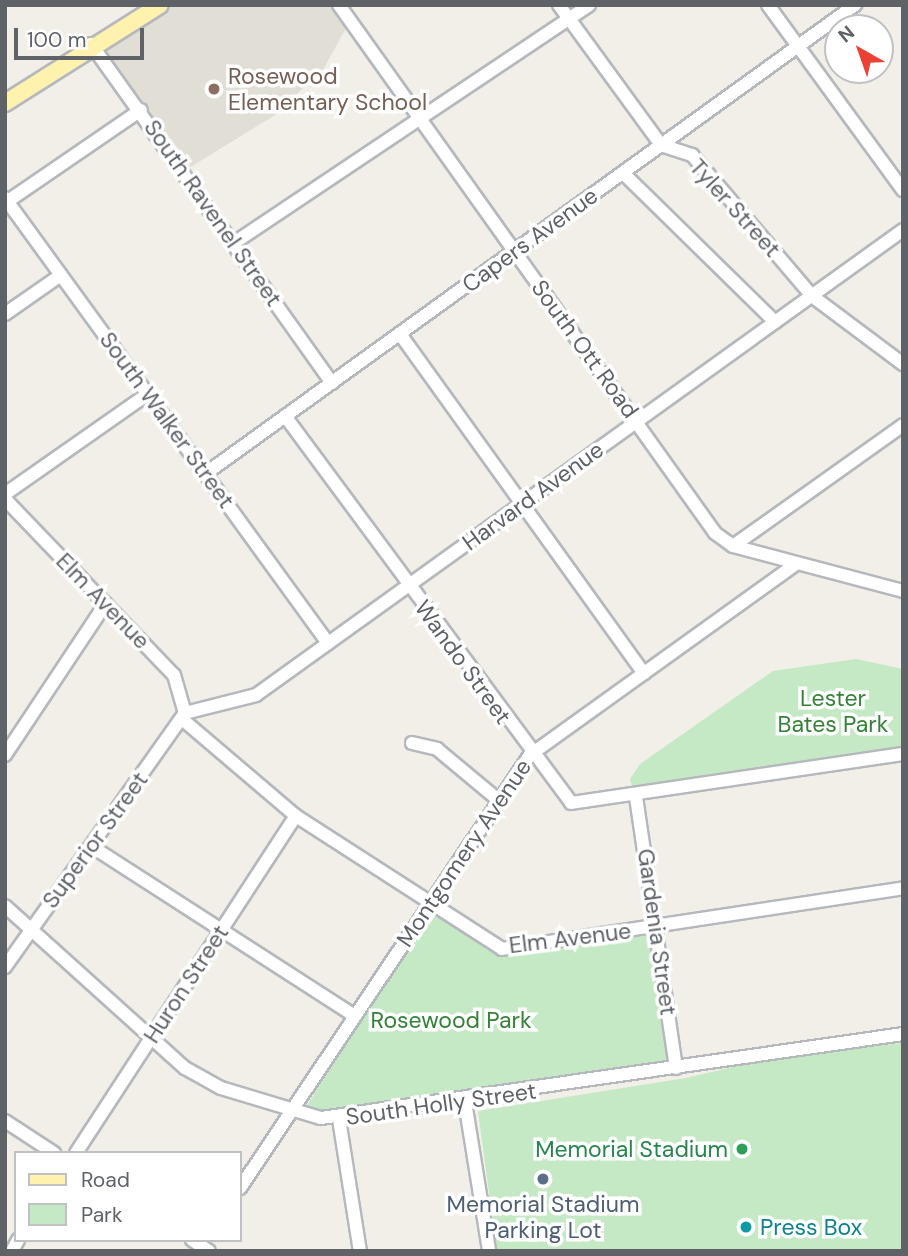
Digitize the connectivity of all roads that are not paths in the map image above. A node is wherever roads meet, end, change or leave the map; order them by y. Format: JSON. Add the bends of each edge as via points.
{"nodes":[{"id":1,"x":160,"y":5,"type":"edge"},
{"id":2,"x":559,"y":5,"type":"edge"},
{"id":3,"x":589,"y":5,"type":"edge"},
{"id":4,"x":768,"y":5,"type":"edge"},
{"id":5,"x":855,"y":5,"type":"edge"},
{"id":6,"x":345,"y":7,"type":"edge"},
{"id":7,"x":138,"y":8,"type":"edge"},
{"id":8,"x":569,"y":19,"type":"junction"},
{"id":9,"x":91,"y":44,"type":"junction"},
{"id":10,"x":799,"y":46,"type":"junction"},
{"id":11,"x":5,"y":103,"type":"edge"},
{"id":12,"x":141,"y":110,"type":"junction"},
{"id":13,"x":418,"y":119,"type":"junction"},
{"id":14,"x":661,"y":145,"type":"junction"},
{"id":15,"x":623,"y":173,"type":"junction"},
{"id":16,"x":903,"y":190,"type":"edge"},
{"id":17,"x":6,"y":199,"type":"edge"},
{"id":18,"x":903,"y":230,"type":"edge"},
{"id":19,"x":234,"y":243,"type":"junction"},
{"id":20,"x":514,"y":251,"type":"junction"},
{"id":21,"x":61,"y":275,"type":"junction"},
{"id":22,"x":812,"y":296,"type":"junction"},
{"id":23,"x":5,"y":314,"type":"edge"},
{"id":24,"x":775,"y":322,"type":"junction"},
{"id":25,"x":400,"y":334,"type":"junction"},
{"id":26,"x":903,"y":364,"type":"edge"},
{"id":27,"x":332,"y":383,"type":"junction"},
{"id":28,"x":148,"y":394,"type":"junction"},
{"id":29,"x":285,"y":416,"type":"junction"},
{"id":30,"x":637,"y":421,"type":"junction"},
{"id":31,"x":903,"y":425,"type":"edge"},
{"id":32,"x":205,"y":474,"type":"junction"},
{"id":33,"x":5,"y":494,"type":"edge"},
{"id":34,"x":5,"y":499,"type":"edge"},
{"id":35,"x":524,"y":502,"type":"junction"},
{"id":36,"x":733,"y":546,"type":"junction"},
{"id":37,"x":794,"y":565,"type":"junction"},
{"id":38,"x":408,"y":585,"type":"junction"},
{"id":39,"x":902,"y":588,"type":"edge"},
{"id":40,"x":106,"y":603,"type":"junction"},
{"id":41,"x":328,"y":643,"type":"junction"},
{"id":42,"x":644,"y":674,"type":"junction"},
{"id":43,"x":183,"y":716,"type":"junction"},
{"id":44,"x":412,"y":743,"type":"dead end"},
{"id":45,"x":903,"y":754,"type":"edge"},
{"id":46,"x":5,"y":755,"type":"edge"},
{"id":47,"x":530,"y":755,"type":"junction"},
{"id":48,"x":636,"y":797,"type":"junction"},
{"id":49,"x":497,"y":799,"type":"junction"},
{"id":50,"x":296,"y":816,"type":"junction"},
{"id":51,"x":91,"y":846,"type":"junction"},
{"id":52,"x":903,"y":888,"type":"edge"},
{"id":53,"x":429,"y":903,"type":"junction"},
{"id":54,"x":5,"y":906,"type":"edge"},
{"id":55,"x":658,"y":926,"type":"junction"},
{"id":56,"x":29,"y":930,"type":"junction"},
{"id":57,"x":221,"y":931,"type":"junction"},
{"id":58,"x":5,"y":967,"type":"edge"},
{"id":59,"x":353,"y":1015,"type":"junction"},
{"id":60,"x":903,"y":1034,"type":"edge"},
{"id":61,"x":149,"y":1040,"type":"junction"},
{"id":62,"x":676,"y":1068,"type":"junction"},
{"id":63,"x":465,"y":1102,"type":"junction"},
{"id":64,"x":290,"y":1112,"type":"junction"},
{"id":65,"x":339,"y":1119,"type":"junction"},
{"id":66,"x":5,"y":1121,"type":"edge"},
{"id":67,"x":51,"y":1151,"type":"edge"},
{"id":68,"x":77,"y":1151,"type":"edge"},
{"id":69,"x":242,"y":1185,"type":"edge"},
{"id":70,"x":360,"y":1251,"type":"edge"},
{"id":71,"x":489,"y":1251,"type":"edge"}],
"edges":[{"from":1,"to":7,"type":"main road"},
{"from":2,"to":8,"type":"street"},
{"from":3,"to":8,"type":"street"},
{"from":4,"to":10,"type":"street"},
{"from":5,"to":10,"type":"street","name":"Capers Avenue"},
{"from":6,"to":13,"type":"street","name":"South Ott Road"},
{"from":7,"to":9,"type":"main road"},
{"from":8,"to":13,"type":"street"},
{"from":8,"to":14,"type":"street"},
{"from":9,"to":11,"type":"main road"},
{"from":9,"to":12,"type":"street","name":"South Ravenel Street"},
{"from":10,"to":14,"type":"street","name":"Capers Avenue"},
{"from":10,"to":16,"type":"street"},
{"from":12,"to":17,"type":"street"},
{"from":12,"to":19,"type":"street","name":"South Ravenel Street"},
{"from":13,"to":19,"type":"street"},
{"from":13,"to":20,"type":"street","name":"South Ott Road"},
{"from":14,"to":15,"type":"street","name":"Capers Avenue"},
{"from":14,"to":22,"type":"street","name":"Tyler Street","via":[[692,155]]},
{"from":15,"to":20,"type":"street","name":"Capers Avenue"},
{"from":15,"to":24,"type":"street","name":"Tyler Street"},
{"from":17,"to":21,"type":"street","name":"South Walker Street"},
{"from":18,"to":22,"type":"street","name":"Harvard Avenue"},
{"from":19,"to":27,"type":"street","name":"South Ravenel Street"},
{"from":20,"to":25,"type":"street","name":"Capers Avenue"},
{"from":20,"to":30,"type":"street","name":"South Ott Road"},
{"from":21,"to":23,"type":"street"},
{"from":21,"to":28,"type":"street","name":"South Walker Street"},
{"from":22,"to":24,"type":"street","name":"Harvard Avenue"},
{"from":22,"to":26,"type":"street","name":"Tyler Street"},
{"from":24,"to":30,"type":"street","name":"Harvard Avenue"},
{"from":25,"to":27,"type":"street","name":"Capers Avenue"},
{"from":25,"to":35,"type":"street"},
{"from":27,"to":29,"type":"street","name":"Capers Avenue"},
{"from":28,"to":32,"type":"street","name":"South Walker Street"},
{"from":28,"to":33,"type":"street"},
{"from":29,"to":32,"type":"street","name":"Capers Avenue"},
{"from":29,"to":38,"type":"street","name":"Wando Street"},
{"from":30,"to":35,"type":"street","name":"Harvard Avenue"},
{"from":30,"to":36,"type":"street","name":"South Ott Road","via":[[715,533]]},
{"from":31,"to":36,"type":"street"},
{"from":32,"to":41,"type":"street","name":"South Walker Street"},
{"from":34,"to":40,"type":"street","name":"Elm Avenue"},
{"from":35,"to":38,"type":"street","name":"Harvard Avenue"},
{"from":35,"to":42,"type":"street"},
{"from":36,"to":37,"type":"street","name":"South Ott Road"},
{"from":37,"to":39,"type":"street","name":"South Ott Road"},
{"from":37,"to":42,"type":"street","name":"Montgomery Avenue"},
{"from":38,"to":41,"type":"street","name":"Harvard Avenue"},
{"from":38,"to":47,"type":"street","name":"Wando Street"},
{"from":40,"to":43,"type":"street","name":"Elm Avenue","via":[[174,676]]},
{"from":40,"to":46,"type":"street"},
{"from":41,"to":43,"type":"street","name":"Harvard Avenue","via":[[256,695]]},
{"from":42,"to":47,"type":"street","name":"Montgomery Avenue"},
{"from":43,"to":50,"type":"street","name":"Elm Avenue"},
{"from":43,"to":51,"type":"street","name":"Superior Street"},
{"from":44,"to":49,"type":"street","via":[[437,749]]},
{"from":45,"to":48,"type":"street","name":"Wando Street"},
{"from":47,"to":48,"type":"street","name":"Wando Street","via":[[571,803]]},
{"from":47,"to":49,"type":"street","name":"Montgomery Avenue"},
{"from":48,"to":55,"type":"street","name":"Gardenia Street"},
{"from":49,"to":53,"type":"street","name":"Montgomery Avenue"},
{"from":50,"to":53,"type":"street","name":"Elm Avenue"},
{"from":50,"to":57,"type":"street","name":"Huron Street"},
{"from":51,"to":56,"type":"street","name":"Superior Street"},
{"from":51,"to":57,"type":"street"},
{"from":52,"to":55,"type":"street","name":"Elm Avenue"},
{"from":53,"to":55,"type":"street","name":"Elm Avenue","via":[[502,949]]},
{"from":53,"to":59,"type":"street","name":"Montgomery Avenue"},
{"from":54,"to":56,"type":"street","name":"South Holly Street"},
{"from":55,"to":62,"type":"street","name":"Gardenia Street"},
{"from":56,"to":58,"type":"street","name":"Superior Street"},
{"from":56,"to":61,"type":"street","name":"South Holly Street"},
{"from":57,"to":59,"type":"street"},
{"from":57,"to":61,"type":"street","name":"Huron Street"},
{"from":59,"to":64,"type":"street","name":"Montgomery Avenue"},
{"from":60,"to":62,"type":"street","name":"South Holly Street"},
{"from":61,"to":64,"type":"street","name":"South Holly Street","via":[[221,1088]]},
{"from":61,"to":68,"type":"street","name":"Huron Street"},
{"from":62,"to":63,"type":"street","name":"South Holly Street"},
{"from":63,"to":65,"type":"street","name":"South Holly Street"},
{"from":63,"to":71,"type":"street"},
{"from":64,"to":65,"type":"street","name":"South Holly Street"},
{"from":64,"to":69,"type":"street","name":"Montgomery Avenue"},
{"from":65,"to":70,"type":"street"},
{"from":66,"to":67,"type":"street"}]}
